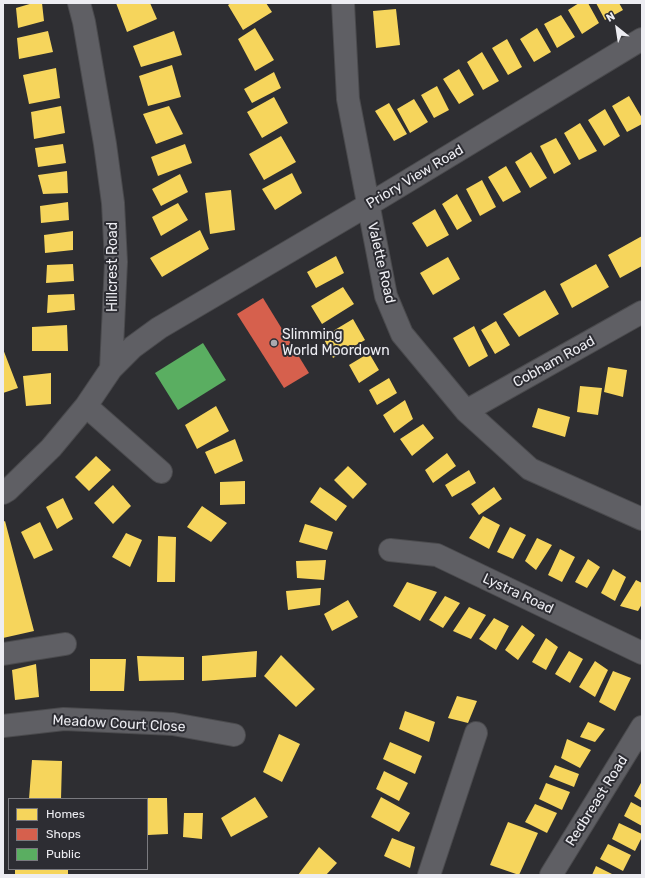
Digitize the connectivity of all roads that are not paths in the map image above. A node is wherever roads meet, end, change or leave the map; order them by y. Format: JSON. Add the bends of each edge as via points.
{"nodes":[{"id":1,"x":79,"y":3,"type":"edge"},
{"id":2,"x":343,"y":3,"type":"edge"},
{"id":3,"x":642,"y":39,"type":"edge"},
{"id":4,"x":368,"y":205,"type":"junction"},
{"id":5,"x":642,"y":312,"type":"edge"},
{"id":6,"x":111,"y":369,"type":"junction"},
{"id":7,"x":86,"y":406,"type":"junction"},
{"id":8,"x":466,"y":411,"type":"junction"},
{"id":9,"x":161,"y":472,"type":"dead end"},
{"id":10,"x":3,"y":493,"type":"edge"},
{"id":11,"x":642,"y":519,"type":"edge"},
{"id":12,"x":390,"y":550,"type":"dead end"},
{"id":13,"x":65,"y":644,"type":"dead end"},
{"id":14,"x":642,"y":653,"type":"edge"},
{"id":15,"x":3,"y":654,"type":"edge"},
{"id":16,"x":3,"y":726,"type":"edge"},
{"id":17,"x":642,"y":727,"type":"edge"},
{"id":18,"x":476,"y":733,"type":"dead end"},
{"id":19,"x":234,"y":735,"type":"dead end"},
{"id":20,"x":429,"y":875,"type":"edge"},
{"id":21,"x":551,"y":875,"type":"edge"}],
"edges":[{"from":1,"to":6,"type":"street","name":"Hillcrest Road","via":[[105,144],[113,203],[116,262]]},
{"from":2,"to":4,"type":"street","name":"Valette Road","via":[[348,99]]},
{"from":3,"to":4,"type":"street","name":"Priory View Road"},
{"from":4,"to":6,"type":"street","name":"Priory View Road","via":[[159,328],[133,347]]},
{"from":4,"to":8,"type":"street","name":"Valette Road","via":[[386,296],[402,334]]},
{"from":5,"to":8,"type":"street","name":"Cobham Road"},
{"from":6,"to":7,"type":"street"},
{"from":7,"to":9,"type":"street"},
{"from":7,"to":10,"type":"street","via":[[50,448]]},
{"from":8,"to":11,"type":"street","name":"Valette Road","via":[[530,469]]},
{"from":12,"to":14,"type":"street","name":"Lystra Road","via":[[437,556]]},
{"from":13,"to":15,"type":"street"},
{"from":16,"to":19,"type":"street","name":"Meadow Court Close","via":[[64,719],[173,724]]},
{"from":17,"to":21,"type":"street","name":"Redbreast Road"},
{"from":18,"to":20,"type":"street"}]}
